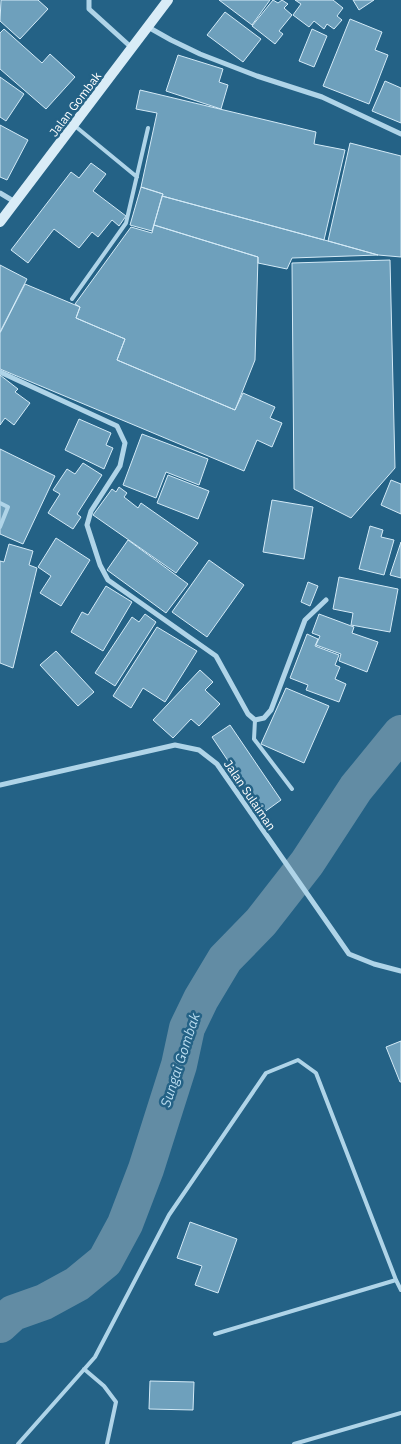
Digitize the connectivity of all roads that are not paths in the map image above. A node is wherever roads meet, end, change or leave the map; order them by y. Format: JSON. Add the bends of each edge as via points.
{"nodes":[{"id":1,"x":89,"y":0,"type":"edge"},
{"id":2,"x":168,"y":0,"type":"edge"},
{"id":3,"x":148,"y":27,"type":"junction"},
{"id":4,"x":132,"y":49,"type":"junction"},
{"id":5,"x":74,"y":126,"type":"junction"},
{"id":6,"x":148,"y":128,"type":"dead end"},
{"id":7,"x":401,"y":134,"type":"edge"},
{"id":8,"x":137,"y":177,"type":"junction"},
{"id":9,"x":0,"y":193,"type":"edge"},
{"id":10,"x":15,"y":202,"type":"junction"},
{"id":11,"x":0,"y":222,"type":"edge"},
{"id":12,"x":72,"y":300,"type":"dead end"},
{"id":13,"x":0,"y":372,"type":"edge"},
{"id":14,"x":0,"y":503,"type":"edge"},
{"id":15,"x":0,"y":527,"type":"edge"},
{"id":16,"x":326,"y":600,"type":"dead end"},
{"id":17,"x":254,"y":720,"type":"junction"},
{"id":18,"x":0,"y":785,"type":"edge"},
{"id":19,"x":292,"y":789,"type":"dead end"},
{"id":20,"x":401,"y":972,"type":"edge"},
{"id":21,"x":396,"y":1280,"type":"junction"},
{"id":22,"x":401,"y":1290,"type":"edge"},
{"id":23,"x":215,"y":1334,"type":"dead end"},
{"id":24,"x":84,"y":1369,"type":"junction"},
{"id":25,"x":401,"y":1413,"type":"edge"},
{"id":26,"x":18,"y":1444,"type":"edge"},
{"id":27,"x":107,"y":1444,"type":"edge"},
{"id":28,"x":294,"y":1444,"type":"edge"}],
"edges":[{"from":1,"to":4,"type":"street","via":[[89,9]]},
{"from":2,"to":3,"type":"main road","name":"Jalan Gombak"},
{"from":3,"to":4,"type":"main road","name":"Jalan Gombak"},
{"from":3,"to":7,"type":"street","via":[[200,54],[322,97]]},
{"from":4,"to":5,"type":"main road","name":"Jalan Gombak"},
{"from":5,"to":8,"type":"lane"},
{"from":5,"to":10,"type":"main road","name":"Jalan Gombak"},
{"from":6,"to":8,"type":"lane"},
{"from":8,"to":12,"type":"lane","via":[[126,223]]},
{"from":9,"to":10,"type":"street"},
{"from":10,"to":11,"type":"main road","name":"Jalan Gombak"},
{"from":13,"to":17,"type":"street","via":[[117,426],[125,443],[120,466],[91,511],[87,525],[100,565],[108,580],[216,656]]},
{"from":14,"to":15,"type":"lane","via":[[8,506]]},
{"from":16,"to":17,"type":"street","via":[[305,620],[271,710],[264,718]]},
{"from":17,"to":19,"type":"lane","via":[[254,739]]},
{"from":18,"to":20,"type":"street","name":"Jalan Sulaiman","via":[[175,746],[199,750],[217,764],[349,954]]},
{"from":21,"to":22,"type":"lane"},
{"from":21,"to":23,"type":"lane"},
{"from":21,"to":24,"type":"lane","via":[[316,1072],[298,1060],[266,1073],[170,1215],[95,1357]]},
{"from":24,"to":26,"type":"lane"},
{"from":24,"to":27,"type":"lane","via":[[104,1386],[116,1402]]},
{"from":25,"to":28,"type":"lane"}]}
